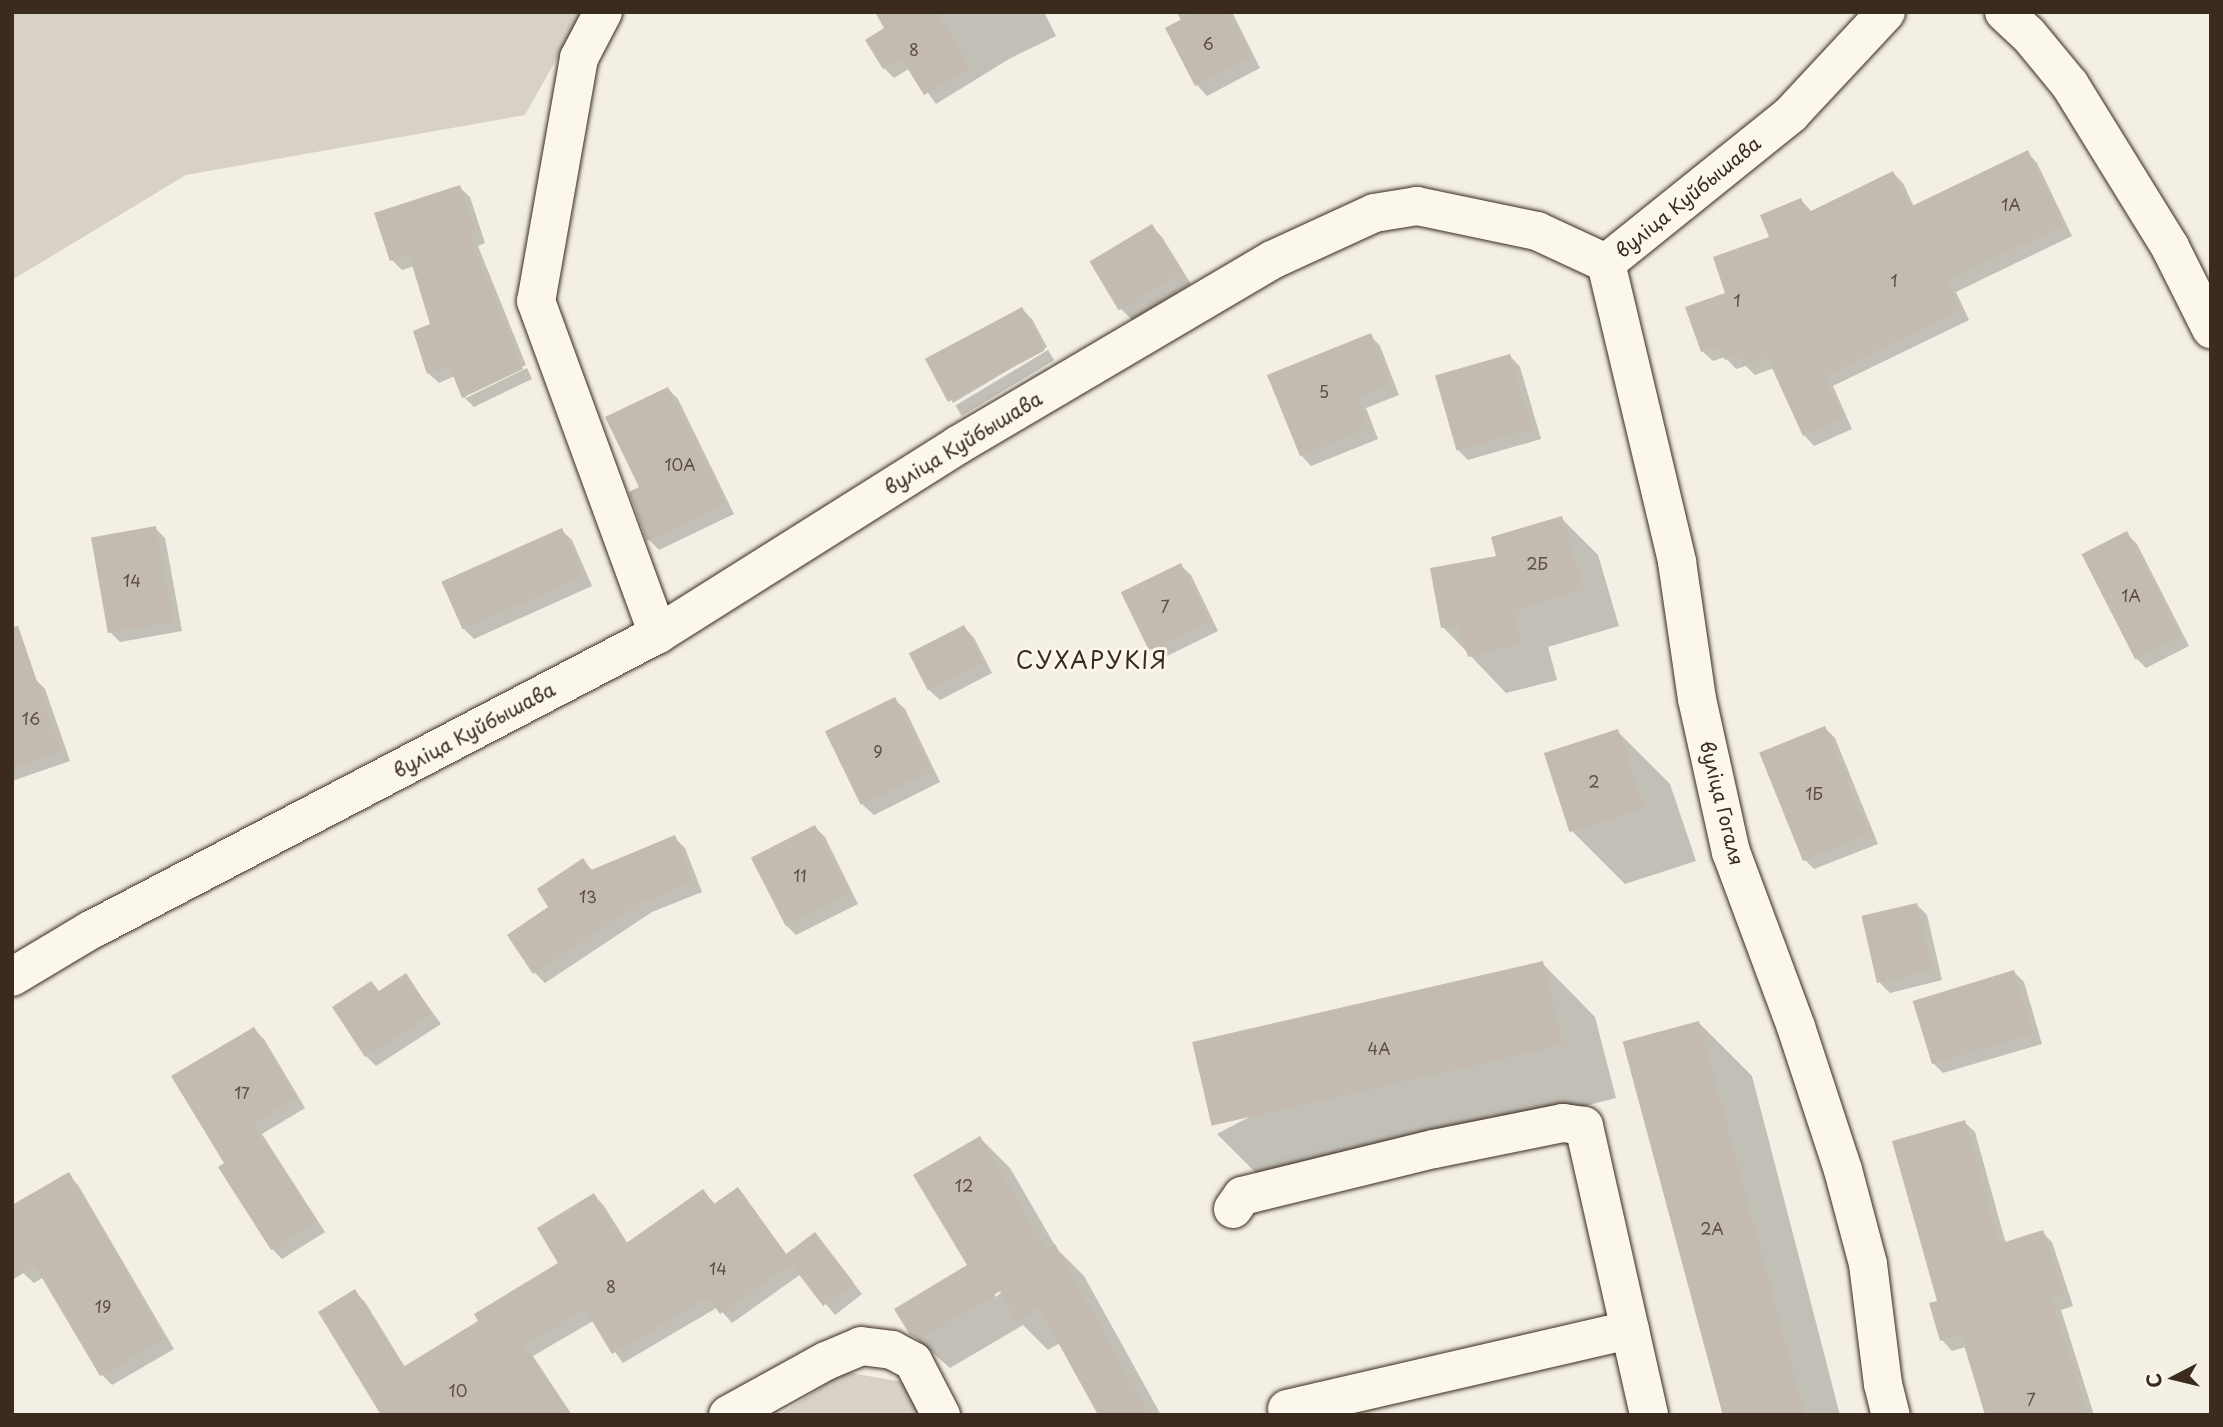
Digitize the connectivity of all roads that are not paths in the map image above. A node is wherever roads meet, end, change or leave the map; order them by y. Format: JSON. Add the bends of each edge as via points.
{"nodes":[{"id":1,"x":603,"y":12,"type":"edge"},
{"id":2,"x":1886,"y":12,"type":"edge"},
{"id":3,"x":2004,"y":12,"type":"edge"},
{"id":4,"x":1606,"y":263,"type":"junction"},
{"id":5,"x":2211,"y":329,"type":"edge"},
{"id":6,"x":658,"y":635,"type":"junction"},
{"id":7,"x":12,"y":977,"type":"edge"},
{"id":8,"x":1233,"y":1209,"type":"dead end"},
{"id":9,"x":1630,"y":1330,"type":"junction"},
{"id":10,"x":1287,"y":1409,"type":"dead end"},
{"id":11,"x":728,"y":1415,"type":"edge"},
{"id":12,"x":941,"y":1415,"type":"edge"},
{"id":13,"x":1648,"y":1415,"type":"edge"},
{"id":14,"x":1891,"y":1415,"type":"edge"}],
"edges":[{"from":1,"to":6,"type":"street","via":[[579,58],[536,300]]},
{"from":2,"to":4,"type":"street","name":"вуліца Куйбышава","via":[[1791,114]]},
{"from":3,"to":5,"type":"street","via":[[2070,85],[2170,247]]},
{"from":4,"to":6,"type":"street","name":"вуліца Куйбышава","via":[[1537,231],[1418,206],[1374,213],[1272,260],[958,444]]},
{"from":4,"to":14,"type":"street","name":"вуліца Гогаля","via":[[1677,562],[1697,699],[1731,852],[1843,1170],[1868,1264]]},
{"from":6,"to":7,"type":"street","name":"вуліца Куйбышава","via":[[89,931]]},
{"from":8,"to":9,"type":"street","via":[[1242,1196],[1434,1149],[1563,1123],[1584,1126]]},
{"from":9,"to":10,"type":"street"},
{"from":9,"to":13,"type":"street"},
{"from":11,"to":12,"type":"street","via":[[861,1346],[892,1350],[913,1361]]}]}
